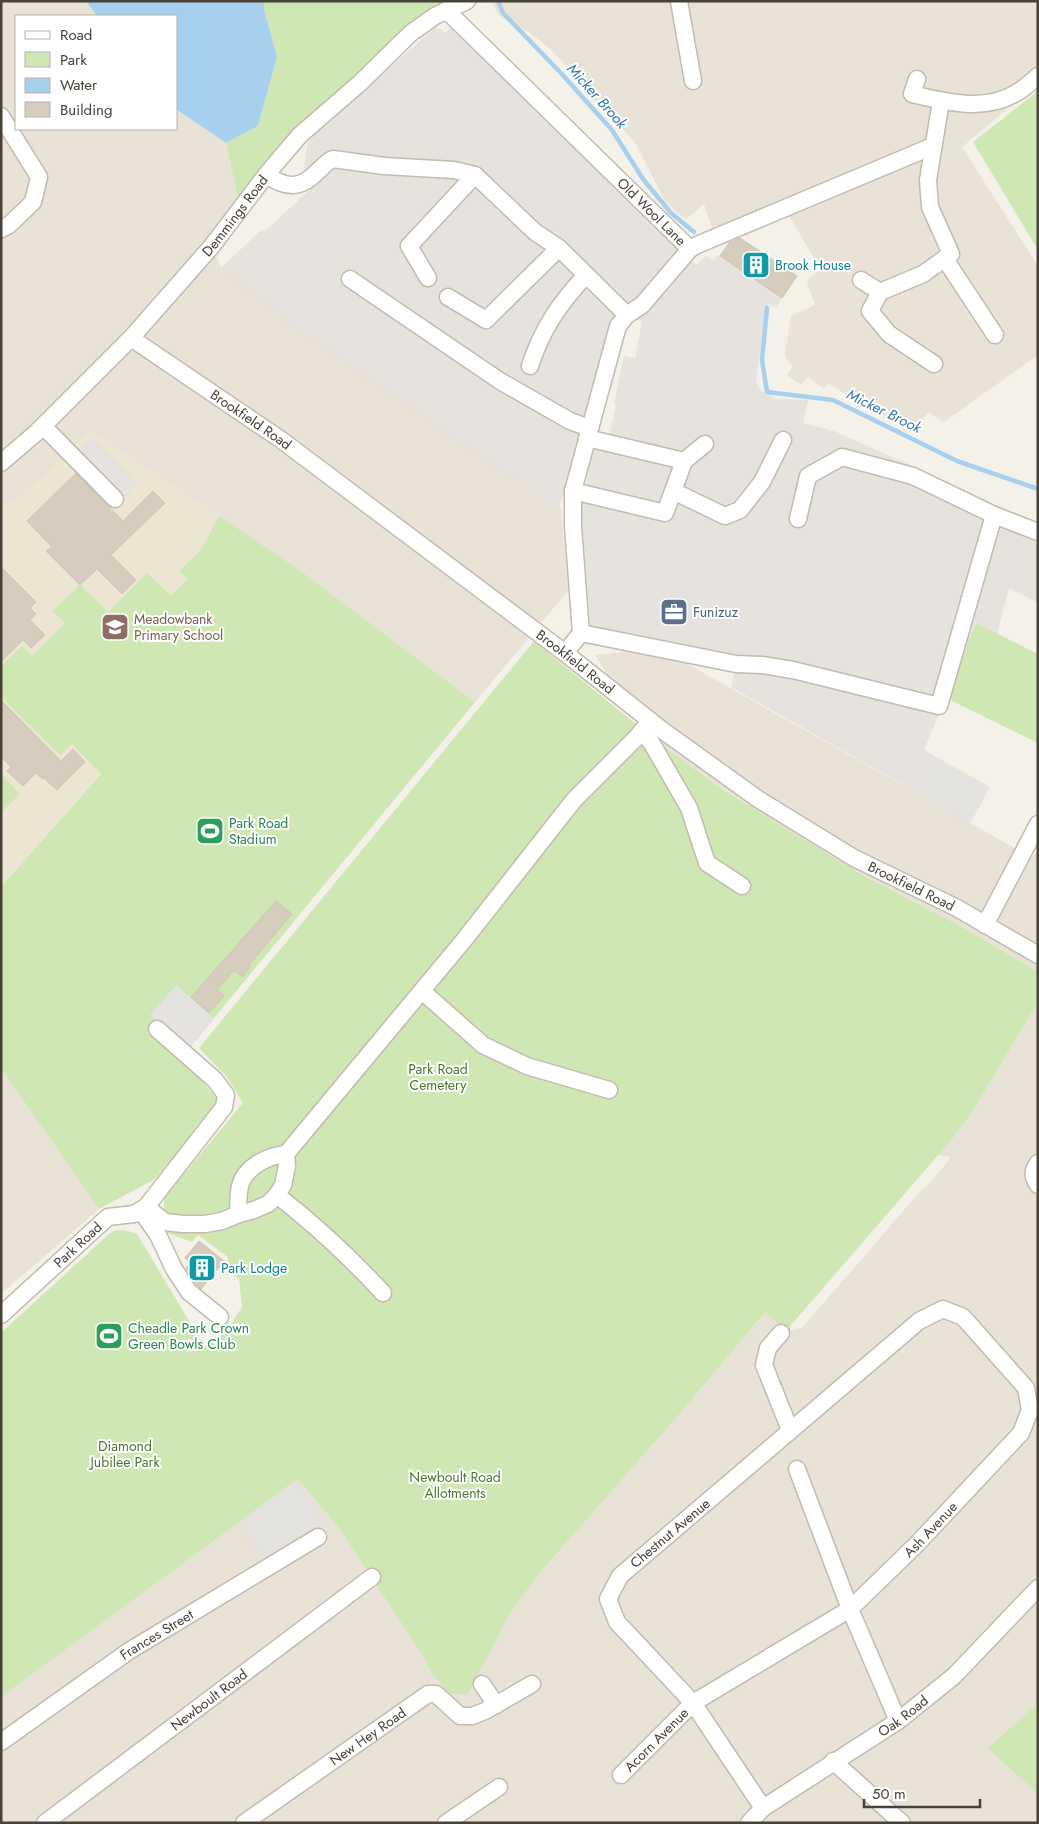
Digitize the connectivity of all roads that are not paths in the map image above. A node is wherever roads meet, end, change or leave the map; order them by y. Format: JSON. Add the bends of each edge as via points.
{"nodes":[{"id":1,"x":679,"y":1,"type":"edge"},
{"id":2,"x":455,"y":5,"type":"edge"},
{"id":3,"x":1038,"y":76,"type":"edge"},
{"id":4,"x":917,"y":79,"type":"dead end"},
{"id":5,"x":693,"y":81,"type":"dead end"},
{"id":6,"x":940,"y":101,"type":"junction"},
{"id":7,"x":1,"y":116,"type":"edge"},
{"id":8,"x":933,"y":146,"type":"junction"},
{"id":9,"x":266,"y":175,"type":"junction"},
{"id":10,"x":476,"y":175,"type":"junction"},
{"id":11,"x":1,"y":229,"type":"edge"},
{"id":12,"x":698,"y":245,"type":"junction"},
{"id":13,"x":559,"y":248,"type":"junction"},
{"id":14,"x":945,"y":258,"type":"junction"},
{"id":15,"x":586,"y":275,"type":"junction"},
{"id":16,"x":428,"y":278,"type":"dead end"},
{"id":17,"x":350,"y":280,"type":"dead end"},
{"id":18,"x":861,"y":280,"type":"dead end"},
{"id":19,"x":880,"y":292,"type":"junction"},
{"id":20,"x":448,"y":297,"type":"dead end"},
{"id":21,"x":627,"y":315,"type":"junction"},
{"id":22,"x":995,"y":335,"type":"dead end"},
{"id":23,"x":131,"y":338,"type":"junction"},
{"id":24,"x":934,"y":364,"type":"dead end"},
{"id":25,"x":530,"y":366,"type":"dead end"},
{"id":26,"x":39,"y":430,"type":"junction"},
{"id":27,"x":588,"y":433,"type":"junction"},
{"id":28,"x":782,"y":440,"type":"dead end"},
{"id":29,"x":705,"y":444,"type":"dead end"},
{"id":30,"x":1,"y":452,"type":"edge"},
{"id":31,"x":684,"y":461,"type":"junction"},
{"id":32,"x":1,"y":463,"type":"edge"},
{"id":33,"x":673,"y":490,"type":"junction"},
{"id":34,"x":573,"y":491,"type":"junction"},
{"id":35,"x":115,"y":499,"type":"dead end"},
{"id":36,"x":994,"y":515,"type":"junction"},
{"id":37,"x":798,"y":519,"type":"dead end"},
{"id":38,"x":1038,"y":532,"type":"edge"},
{"id":39,"x":580,"y":633,"type":"junction"},
{"id":40,"x":565,"y":653,"type":"junction"},
{"id":41,"x":646,"y":726,"type":"junction"},
{"id":42,"x":1038,"y":824,"type":"edge"},
{"id":43,"x":742,"y":886,"type":"dead end"},
{"id":44,"x":985,"y":925,"type":"junction"},
{"id":45,"x":1038,"y":955,"type":"edge"},
{"id":46,"x":422,"y":991,"type":"junction"},
{"id":47,"x":157,"y":1029,"type":"dead end"},
{"id":48,"x":609,"y":1090,"type":"dead end"},
{"id":49,"x":286,"y":1154,"type":"junction"},
{"id":50,"x":1038,"y":1163,"type":"edge"},
{"id":51,"x":1038,"y":1185,"type":"edge"},
{"id":52,"x":277,"y":1195,"type":"junction"},
{"id":53,"x":144,"y":1209,"type":"junction"},
{"id":54,"x":239,"y":1214,"type":"junction"},
{"id":55,"x":383,"y":1293,"type":"dead end"},
{"id":56,"x":942,"y":1309,"type":"joint"},
{"id":57,"x":1,"y":1314,"type":"edge"},
{"id":58,"x":220,"y":1317,"type":"dead end"},
{"id":59,"x":781,"y":1333,"type":"dead end"},
{"id":60,"x":790,"y":1430,"type":"junction"},
{"id":61,"x":797,"y":1469,"type":"dead end"},
{"id":62,"x":318,"y":1537,"type":"dead end"},
{"id":63,"x":372,"y":1577,"type":"dead end"},
{"id":64,"x":1038,"y":1588,"type":"edge"},
{"id":65,"x":850,"y":1609,"type":"junction"},
{"id":66,"x":482,"y":1684,"type":"dead end"},
{"id":67,"x":532,"y":1684,"type":"dead end"},
{"id":68,"x":692,"y":1703,"type":"junction"},
{"id":69,"x":496,"y":1705,"type":"junction"},
{"id":70,"x":898,"y":1721,"type":"junction"},
{"id":71,"x":1,"y":1742,"type":"edge"},
{"id":72,"x":833,"y":1761,"type":"junction"},
{"id":73,"x":621,"y":1776,"type":"dead end"},
{"id":74,"x":499,"y":1787,"type":"dead end"},
{"id":75,"x":763,"y":1808,"type":"junction"},
{"id":76,"x":45,"y":1823,"type":"edge"},
{"id":77,"x":244,"y":1823,"type":"edge"},
{"id":78,"x":446,"y":1823,"type":"edge"},
{"id":79,"x":749,"y":1823,"type":"edge"},
{"id":80,"x":902,"y":1823,"type":"edge"}],
"edges":[{"from":1,"to":5,"type":"street"},
{"from":2,"to":9,"type":"street","name":"Demmings Road","via":[[411,34],[300,135]]},
{"from":2,"to":12,"type":"street","name":"Old Wool Lane"},
{"from":3,"to":6,"type":"street","via":[[1015,94],[988,103]]},
{"from":4,"to":6,"type":"street","via":[[912,94]]},
{"from":6,"to":8,"type":"street"},
{"from":7,"to":11,"type":"street","via":[[39,178],[33,202]]},
{"from":8,"to":12,"type":"street","name":"Old Wool Lane"},
{"from":8,"to":14,"type":"street","via":[[928,180],[930,207],[951,254]]},
{"from":9,"to":10,"type":"street","via":[[281,184],[301,184],[334,159],[454,170]]},
{"from":9,"to":23,"type":"street","name":"Demmings Road","via":[[212,246]]},
{"from":10,"to":13,"type":"street","via":[[535,232]]},
{"from":10,"to":16,"type":"street","via":[[409,246]]},
{"from":12,"to":21,"type":"street","via":[[642,305]]},
{"from":13,"to":15,"type":"street"},
{"from":13,"to":20,"type":"street","via":[[486,320]]},
{"from":14,"to":19,"type":"street","via":[[923,274]]},
{"from":14,"to":22,"type":"street"},
{"from":15,"to":21,"type":"street"},
{"from":15,"to":25,"type":"street","via":[[547,324]]},
{"from":17,"to":27,"type":"street","via":[[500,381]]},
{"from":18,"to":19,"type":"street"},
{"from":19,"to":24,"type":"street","via":[[870,311],[889,334]]},
{"from":21,"to":27,"type":"street","via":[[618,326]]},
{"from":23,"to":26,"type":"street","name":"Demmings Road"},
{"from":23,"to":40,"type":"street","name":"Brookfield Road","via":[[280,439]]},
{"from":26,"to":30,"type":"street","name":"Demmings Road"},
{"from":26,"to":32,"type":"street","name":"Demmings Road"},
{"from":26,"to":35,"type":"street"},
{"from":27,"to":31,"type":"street"},
{"from":27,"to":34,"type":"street"},
{"from":28,"to":33,"type":"street","via":[[762,482],[740,510],[725,516]]},
{"from":29,"to":31,"type":"street"},
{"from":31,"to":33,"type":"street"},
{"from":33,"to":34,"type":"street","via":[[665,513]]},
{"from":34,"to":39,"type":"street"},
{"from":36,"to":37,"type":"street","via":[[912,476],[842,457],[808,476]]},
{"from":36,"to":38,"type":"street"},
{"from":36,"to":39,"type":"street","via":[[939,706],[793,670],[736,664]]},
{"from":39,"to":40,"type":"street"},
{"from":40,"to":41,"type":"street","name":"Brookfield Road"},
{"from":41,"to":43,"type":"street","via":[[651,742],[688,808],[707,863]]},
{"from":41,"to":44,"type":"street","name":"Brookfield Road","via":[[841,850]]},
{"from":41,"to":46,"type":"street","via":[[574,800]]},
{"from":42,"to":44,"type":"street"},
{"from":44,"to":45,"type":"street","name":"Brookfield Road"},
{"from":46,"to":48,"type":"street","via":[[483,1045],[528,1066]]},
{"from":46,"to":49,"type":"street"},
{"from":47,"to":53,"type":"street","via":[[215,1080],[226,1095],[224,1107]]},
{"from":49,"to":52,"type":"street","via":[[286,1176]]},
{"from":49,"to":54,"type":"street","via":[[267,1158],[248,1172],[240,1184]]},
{"from":50,"to":51,"type":"street","via":[[1033,1169]]},
{"from":52,"to":54,"type":"street","via":[[268,1204]]},
{"from":52,"to":55,"type":"street","via":[[339,1247]]},
{"from":53,"to":54,"type":"street","via":[[164,1222],[183,1224],[222,1221]]},
{"from":53,"to":57,"type":"street","name":"Park Road","via":[[134,1214],[108,1217]]},
{"from":53,"to":58,"type":"street","via":[[174,1269],[190,1292]]},
{"from":56,"to":60,"type":"street","name":"Chestnut Avenue","via":[[919,1321]]},
{"from":56,"to":65,"type":"street","name":"Ash Avenue","via":[[963,1317],[1026,1388],[1030,1410],[1021,1433],[917,1544]]},
{"from":59,"to":60,"type":"street","via":[[768,1348],[764,1365]]},
{"from":60,"to":68,"type":"street","name":"Chestnut Avenue","via":[[620,1576],[608,1599],[617,1622]]},
{"from":61,"to":65,"type":"street"},
{"from":62,"to":71,"type":"street","name":"Frances Street","via":[[129,1651]]},
{"from":63,"to":76,"type":"street","name":"Newboult Road"},
{"from":64,"to":70,"type":"street","name":"Oak Road","via":[[954,1676]]},
{"from":65,"to":68,"type":"street","name":"Ash Avenue"},
{"from":65,"to":70,"type":"street"},
{"from":66,"to":69,"type":"street"},
{"from":67,"to":69,"type":"street","name":"New Hey Road"},
{"from":68,"to":73,"type":"street","name":"Acorn Avenue"},
{"from":68,"to":75,"type":"street","name":"Chestnut Avenue"},
{"from":69,"to":77,"type":"street","name":"New Hey Road","via":[[472,1716],[460,1716],[436,1694],[428,1694]]},
{"from":70,"to":72,"type":"street","name":"Oak Road"},
{"from":72,"to":75,"type":"street","name":"Oak Road"},
{"from":72,"to":80,"type":"street"},
{"from":74,"to":78,"type":"street"},
{"from":75,"to":79,"type":"street","name":"Oak Road"}]}
